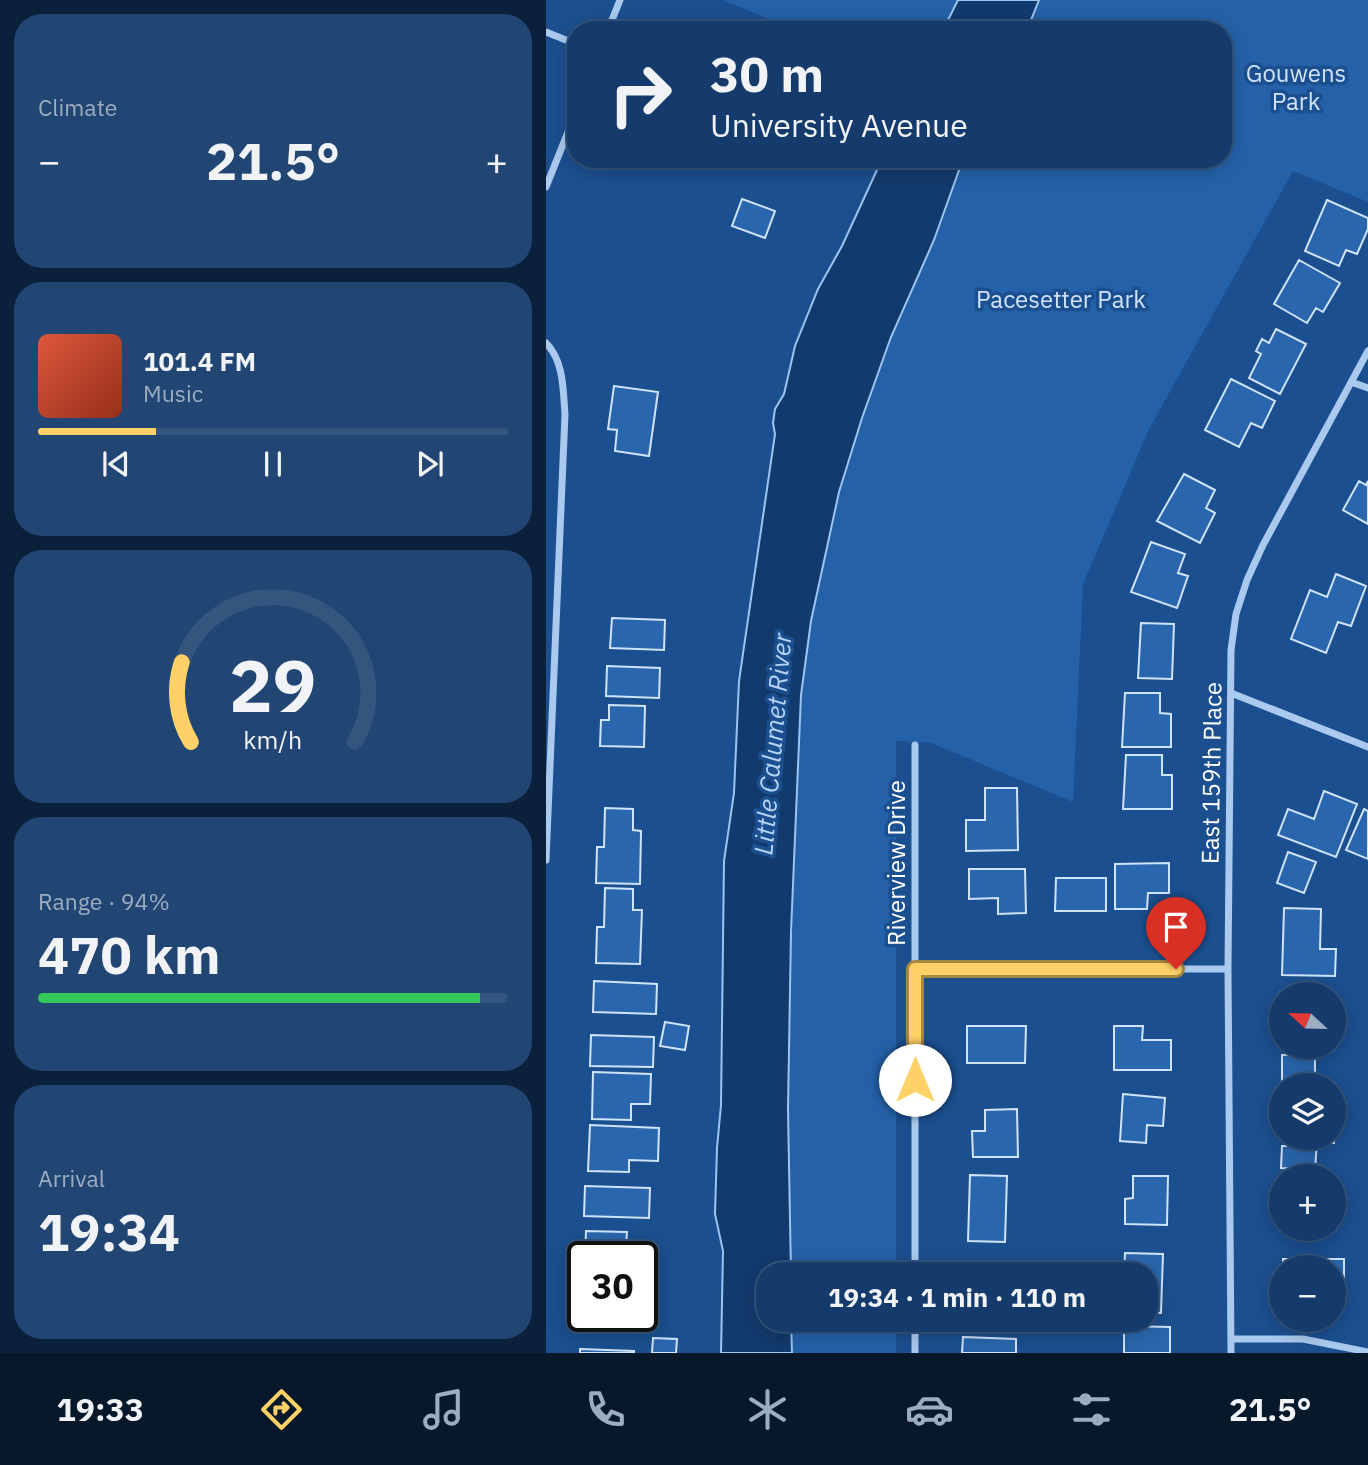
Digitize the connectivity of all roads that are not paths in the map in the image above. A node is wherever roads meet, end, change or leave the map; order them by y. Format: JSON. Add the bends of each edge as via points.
{"nodes":[{"id":1,"x":620,"y":0,"type":"edge"},
{"id":2,"x":612,"y":21,"type":"edge"},
{"id":3,"x":546,"y":32,"type":"edge"},
{"id":4,"x":567,"y":40,"type":"edge"},
{"id":5,"x":567,"y":134,"type":"edge"},
{"id":6,"x":546,"y":187,"type":"edge"},
{"id":7,"x":546,"y":343,"type":"edge"},
{"id":8,"x":1368,"y":351,"type":"edge"},
{"id":9,"x":1351,"y":382,"type":"junction"},
{"id":10,"x":1368,"y":388,"type":"edge"},
{"id":11,"x":1231,"y":693,"type":"junction"},
{"id":12,"x":915,"y":745,"type":"dead end"},
{"id":13,"x":1368,"y":747,"type":"edge"},
{"id":14,"x":548,"y":752,"type":"edge"},
{"id":15,"x":546,"y":860,"type":"edge"},
{"id":16,"x":915,"y":969,"type":"junction"},
{"id":17,"x":1228,"y":969,"type":"junction"},
{"id":18,"x":915,"y":1262,"type":"edge"},
{"id":19,"x":915,"y":1332,"type":"edge"},
{"id":20,"x":1231,"y":1339,"type":"junction"},
{"id":21,"x":1368,"y":1352,"type":"edge"},
{"id":22,"x":915,"y":1353,"type":"edge"},
{"id":23,"x":1231,"y":1353,"type":"edge"}],
"edges":[{"from":1,"to":2,"type":"street"},
{"from":3,"to":4,"type":"street"},
{"from":5,"to":6,"type":"street"},
{"from":7,"to":14,"type":"street","via":[[554,351],[562,377],[565,414]]},
{"from":8,"to":9,"type":"street","name":"East 159th Place"},
{"from":9,"to":10,"type":"street"},
{"from":9,"to":11,"type":"street","name":"East 159th Place","via":[[1247,580],[1236,614]]},
{"from":11,"to":13,"type":"street"},
{"from":11,"to":17,"type":"street","name":"East 159th Place"},
{"from":12,"to":16,"type":"street","name":"Riverview Drive"},
{"from":14,"to":15,"type":"street"},
{"from":16,"to":17,"type":"street"},
{"from":16,"to":18,"type":"street","name":"Riverview Drive"},
{"from":17,"to":20,"type":"street","name":"East 159th Place"},
{"from":19,"to":22,"type":"street"},
{"from":20,"to":21,"type":"street","via":[[1303,1339]]},
{"from":20,"to":23,"type":"street","name":"East 159th Place"}]}
